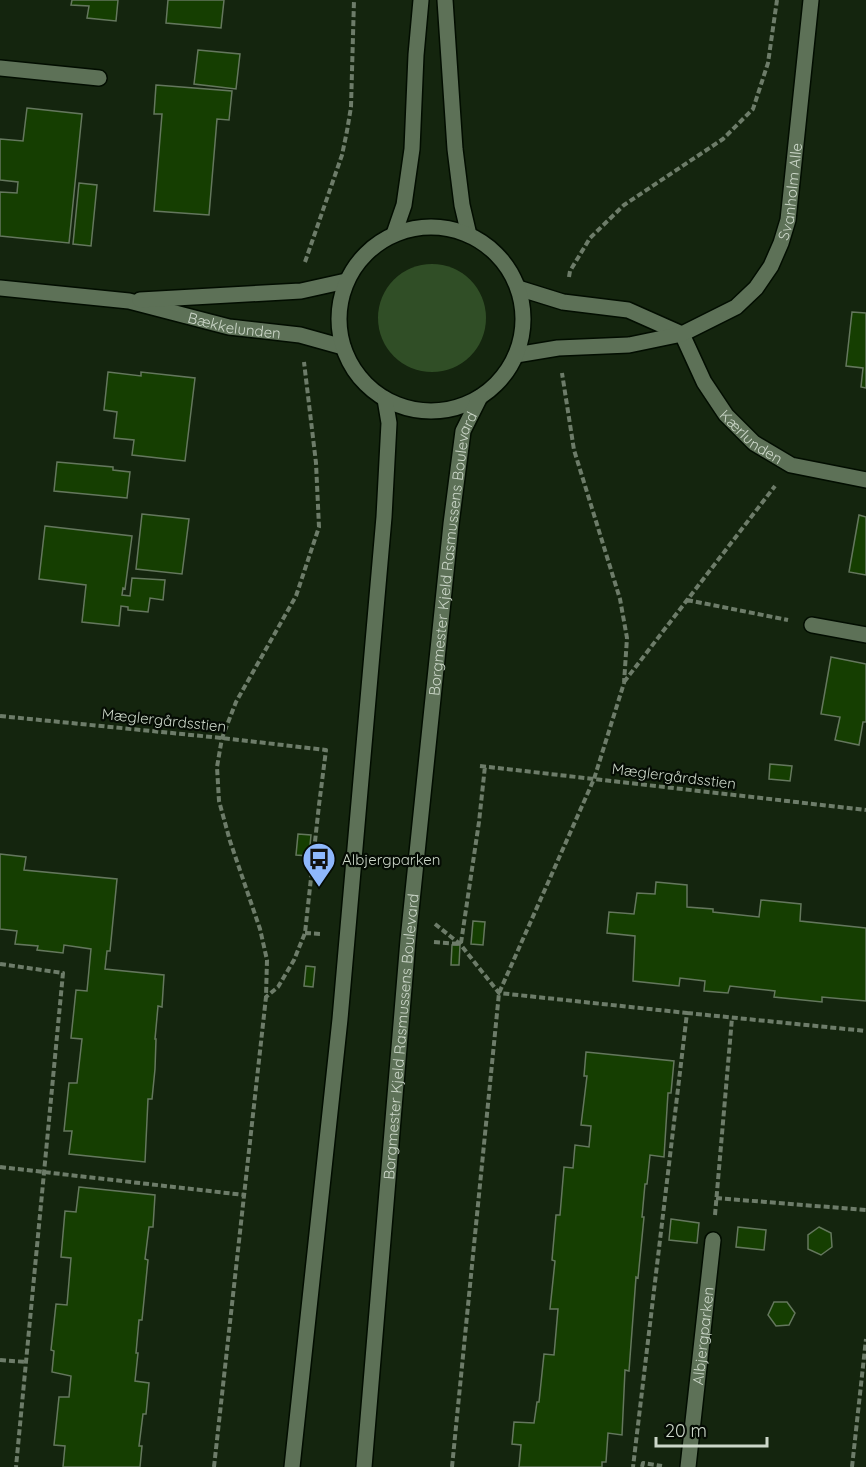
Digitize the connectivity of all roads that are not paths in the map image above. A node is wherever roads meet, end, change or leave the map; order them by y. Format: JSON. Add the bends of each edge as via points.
{"nodes":[{"id":1,"x":421,"y":0,"type":"edge"},
{"id":2,"x":445,"y":0,"type":"edge"},
{"id":3,"x":811,"y":0,"type":"edge"},
{"id":4,"x":0,"y":68,"type":"edge"},
{"id":5,"x":99,"y":78,"type":"dead end"},
{"id":6,"x":394,"y":234,"type":"junction"},
{"id":7,"x":469,"y":234,"type":"junction"},
{"id":8,"x":346,"y":281,"type":"junction"},
{"id":9,"x":0,"y":288,"type":"edge"},
{"id":10,"x":518,"y":288,"type":"junction"},
{"id":11,"x":129,"y":301,"type":"junction"},
{"id":12,"x":682,"y":334,"type":"junction"},
{"id":13,"x":343,"y":347,"type":"junction"},
{"id":14,"x":516,"y":355,"type":"junction"},
{"id":15,"x":480,"y":397,"type":"junction"},
{"id":16,"x":385,"y":399,"type":"junction"},
{"id":17,"x":866,"y":480,"type":"edge"},
{"id":18,"x":812,"y":625,"type":"road end"},
{"id":19,"x":866,"y":635,"type":"edge"},
{"id":20,"x":713,"y":1240,"type":"road end"},
{"id":21,"x":292,"y":1467,"type":"edge"},
{"id":22,"x":364,"y":1467,"type":"edge"},
{"id":23,"x":688,"y":1467,"type":"edge"}],
"edges":[{"from":1,"to":6,"type":"street","via":[[412,149],[404,205]]},
{"from":2,"to":7,"type":"street","via":[[455,149]]},
{"from":3,"to":12,"type":"street","name":"Svanholm Alle","via":[[788,220],[781,243],[756,288],[736,307]]},
{"from":4,"to":5,"type":"street"},
{"from":6,"to":7,"type":"street","via":[[431,226]]},
{"from":6,"to":8,"type":"street","via":[[366,253]]},
{"from":7,"to":10,"type":"street","via":[[507,266]]},
{"from":8,"to":11,"type":"street","name":"Bækkelunden","via":[[301,291]]},
{"from":8,"to":13,"type":"street","via":[[338,314]]},
{"from":9,"to":11,"type":"street","name":"Bækkelunden"},
{"from":10,"to":12,"type":"street","via":[[563,302],[628,310]]},
{"from":10,"to":14,"type":"street","via":[[523,310]]},
{"from":11,"to":13,"type":"street","name":"Bækkelunden","via":[[229,327],[300,335]]},
{"from":12,"to":14,"type":"street","name":"Svanholm Alle","via":[[629,345],[558,348]]},
{"from":12,"to":17,"type":"street","name":"Kærlunden","via":[[704,382],[726,415],[754,443],[791,465]]},
{"from":13,"to":16,"type":"street","via":[[359,376]]},
{"from":14,"to":15,"type":"street","via":[[507,372]]},
{"from":15,"to":16,"type":"street","via":[[457,407],[433,411],[408,408]]},
{"from":15,"to":22,"type":"street","name":"Borgmester Kjeld Rasmussens Boulevard","via":[[463,430],[451,524],[412,905]]},
{"from":16,"to":21,"type":"street","via":[[389,423],[384,517],[340,1019]]},
{"from":18,"to":19,"type":"street"},
{"from":20,"to":23,"type":"street","name":"Albjergparken"}]}
